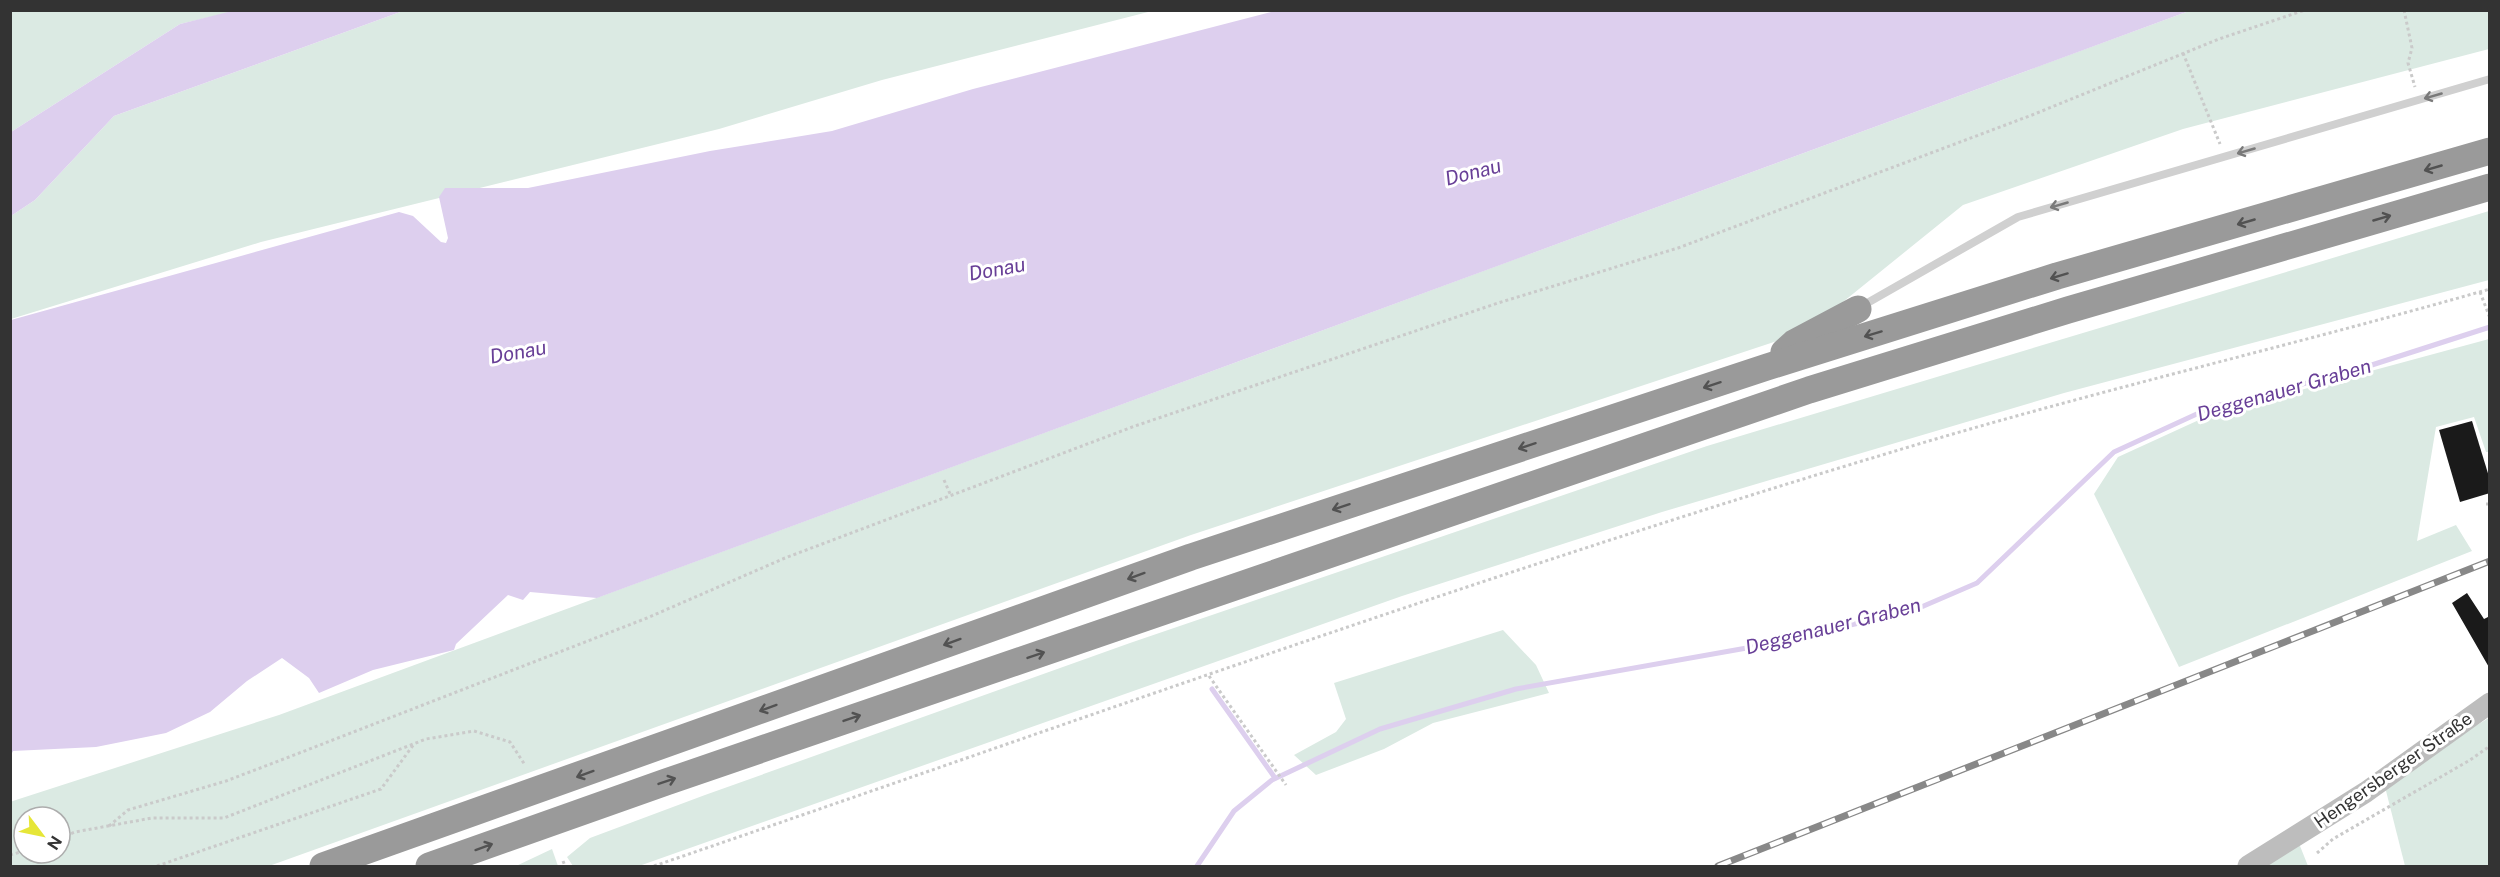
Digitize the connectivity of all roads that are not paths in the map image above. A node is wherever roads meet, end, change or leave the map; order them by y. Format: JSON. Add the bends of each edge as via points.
{"nodes":[{"id":1,"x":2490,"y":80,"type":"edge"},
{"id":2,"x":2490,"y":151,"type":"edge"},
{"id":3,"x":2490,"y":187,"type":"edge"},
{"id":4,"x":1858,"y":309,"type":"joint"},
{"id":5,"x":1767,"y":367,"type":"junction"},
{"id":6,"x":2490,"y":703,"type":"edge"},
{"id":7,"x":323,"y":867,"type":"edge"},
{"id":8,"x":429,"y":867,"type":"edge"},
{"id":9,"x":2248,"y":867,"type":"edge"}],
"edges":[{"from":1,"to":4,"type":"lane","one_way":true,"via":[[2018,217]]},
{"from":2,"to":5,"type":"highway","one_way":true,"via":[[2056,276]]},
{"from":8,"to":3,"type":"highway","one_way":true,"via":[[1809,390]]},
{"from":4,"to":5,"type":"highway","via":[[1794,343]]},
{"from":5,"to":7,"type":"highway","one_way":true,"via":[[1191,557]]},
{"from":6,"to":9,"type":"main road","name":"Hengersberger Straße","via":[[2366,792]]}]}
